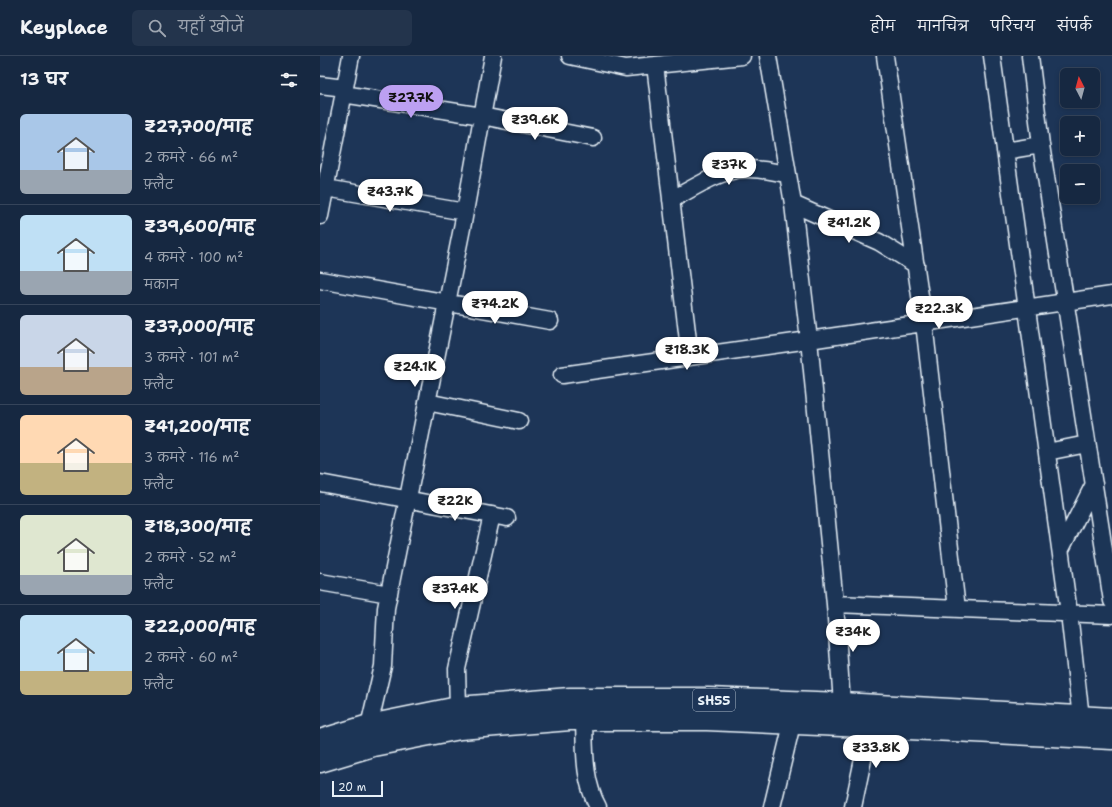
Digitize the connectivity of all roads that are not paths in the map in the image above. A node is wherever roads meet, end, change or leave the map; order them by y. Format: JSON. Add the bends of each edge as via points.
{"nodes":[{"id":1,"x":351,"y":56,"type":"edge"},
{"id":2,"x":493,"y":56,"type":"edge"},
{"id":3,"x":570,"y":56,"type":"edge"},
{"id":4,"x":742,"y":56,"type":"edge"},
{"id":5,"x":768,"y":56,"type":"edge"},
{"id":6,"x":885,"y":56,"type":"edge"},
{"id":7,"x":992,"y":56,"type":"edge"},
{"id":8,"x":1030,"y":56,"type":"edge"},
{"id":9,"x":655,"y":65,"type":"junction"},
{"id":10,"x":320,"y":85,"type":"edge"},
{"id":11,"x":344,"y":91,"type":"junction"},
{"id":12,"x":482,"y":116,"type":"junction"},
{"id":13,"x":593,"y":138,"type":"dead end"},
{"id":14,"x":1041,"y":145,"type":"junction"},
{"id":15,"x":1005,"y":151,"type":"junction"},
{"id":16,"x":788,"y":174,"type":"junction"},
{"id":17,"x":323,"y":188,"type":"edge"},
{"id":18,"x":671,"y":200,"type":"junction"},
{"id":19,"x":793,"y":204,"type":"junction"},
{"id":20,"x":465,"y":212,"type":"junction"},
{"id":21,"x":320,"y":216,"type":"edge"},
{"id":22,"x":916,"y":265,"type":"junction"},
{"id":23,"x":320,"y":280,"type":"edge"},
{"id":24,"x":1112,"y":295,"type":"edge"},
{"id":25,"x":1065,"y":301,"type":"junction"},
{"id":26,"x":446,"y":302,"type":"junction"},
{"id":27,"x":1027,"y":308,"type":"junction"},
{"id":28,"x":550,"y":321,"type":"dead end"},
{"id":29,"x":924,"y":323,"type":"junction"},
{"id":30,"x":809,"y":340,"type":"junction"},
{"id":31,"x":690,"y":357,"type":"junction"},
{"id":32,"x":562,"y":375,"type":"dead end"},
{"id":33,"x":427,"y":402,"type":"junction"},
{"id":34,"x":519,"y":421,"type":"dead end"},
{"id":35,"x":1087,"y":444,"type":"junction"},
{"id":36,"x":1047,"y":452,"type":"junction"},
{"id":37,"x":320,"y":483,"type":"edge"},
{"id":38,"x":1094,"y":484,"type":"junction"},
{"id":39,"x":408,"y":498,"type":"junction"},
{"id":40,"x":1060,"y":549,"type":"junction"},
{"id":41,"x":320,"y":582,"type":"edge"},
{"id":42,"x":389,"y":594,"type":"junction"},
{"id":43,"x":1112,"y":601,"type":"edge"},
{"id":44,"x":835,"y":604,"type":"junction"},
{"id":45,"x":957,"y":609,"type":"junction"},
{"id":46,"x":1069,"y":613,"type":"junction"},
{"id":47,"x":1112,"y":615,"type":"edge"},
{"id":48,"x":842,"y":704,"type":"junction"},
{"id":49,"x":458,"y":708,"type":"junction"},
{"id":50,"x":1081,"y":718,"type":"junction"},
{"id":51,"x":584,"y":719,"type":"junction"},
{"id":52,"x":792,"y":724,"type":"junction"},
{"id":53,"x":369,"y":726,"type":"junction"},
{"id":54,"x":870,"y":726,"type":"junction"},
{"id":55,"x":1109,"y":729,"type":"edge"},
{"id":56,"x":320,"y":741,"type":"edge"},
{"id":57,"x":320,"y":761,"type":"edge"},
{"id":58,"x":598,"y":807,"type":"edge"},
{"id":59,"x":772,"y":807,"type":"edge"},
{"id":60,"x":853,"y":807,"type":"edge"}],
"edges":[{"from":1,"to":11,"type":"street"},
{"from":2,"to":12,"type":"street"},
{"from":3,"to":9,"type":"street","via":[[626,68]]},
{"from":4,"to":9,"type":"street"},
{"from":5,"to":16,"type":"street"},
{"from":6,"to":22,"type":"street"},
{"from":7,"to":15,"type":"street"},
{"from":8,"to":14,"type":"street"},
{"from":9,"to":18,"type":"street"},
{"from":10,"to":11,"type":"street"},
{"from":11,"to":12,"type":"street"},
{"from":11,"to":17,"type":"street"},
{"from":12,"to":13,"type":"street"},
{"from":12,"to":20,"type":"street"},
{"from":14,"to":15,"type":"street"},
{"from":14,"to":25,"type":"street"},
{"from":15,"to":27,"type":"street"},
{"from":16,"to":18,"type":"street","via":[[744,168],[707,180]]},
{"from":16,"to":19,"type":"street"},
{"from":17,"to":20,"type":"street"},
{"from":17,"to":21,"type":"street"},
{"from":18,"to":31,"type":"street"},
{"from":19,"to":22,"type":"street","via":[[879,242]]},
{"from":19,"to":30,"type":"street"},
{"from":20,"to":26,"type":"street"},
{"from":22,"to":29,"type":"street"},
{"from":23,"to":26,"type":"street"},
{"from":24,"to":25,"type":"street"},
{"from":25,"to":27,"type":"street"},
{"from":25,"to":35,"type":"street"},
{"from":26,"to":28,"type":"street"},
{"from":26,"to":33,"type":"street"},
{"from":27,"to":29,"type":"street"},
{"from":27,"to":36,"type":"street"},
{"from":29,"to":30,"type":"street"},
{"from":29,"to":45,"type":"street"},
{"from":30,"to":31,"type":"street"},
{"from":30,"to":44,"type":"street"},
{"from":31,"to":32,"type":"street"},
{"from":33,"to":34,"type":"street"},
{"from":33,"to":39,"type":"street"},
{"from":35,"to":36,"type":"street"},
{"from":35,"to":38,"type":"street"},
{"from":36,"to":40,"type":"street"},
{"from":37,"to":39,"type":"street"},
{"from":38,"to":40,"type":"street"},
{"from":38,"to":43,"type":"street"},
{"from":39,"to":42,"type":"street"},
{"from":39,"to":49,"type":"street","via":[[499,517],[457,669]]},
{"from":40,"to":46,"type":"street"},
{"from":41,"to":42,"type":"street"},
{"from":42,"to":53,"type":"street","via":[[383,666]]},
{"from":44,"to":45,"type":"street"},
{"from":44,"to":48,"type":"street"},
{"from":45,"to":46,"type":"street"},
{"from":46,"to":47,"type":"street"},
{"from":46,"to":50,"type":"street"},
{"from":48,"to":49,"type":"main road","number":"SH55","via":[[654,698],[570,699]]},
{"from":48,"to":50,"type":"main road","number":"SH55"},
{"from":49,"to":53,"type":"main road","number":"SH55"},
{"from":50,"to":55,"type":"main road","number":"SH55"},
{"from":51,"to":52,"type":"main road","number":"SH55"},
{"from":51,"to":57,"type":"main road","number":"SH55","via":[[460,728],[374,744]]},
{"from":51,"to":58,"type":"street","via":[[585,765],[590,789]]},
{"from":52,"to":54,"type":"main road","number":"SH55"},
{"from":52,"to":59,"type":"street"},
{"from":53,"to":56,"type":"main road","number":"SH55"},
{"from":54,"to":55,"type":"main road","number":"SH55"},
{"from":54,"to":60,"type":"street"}]}
